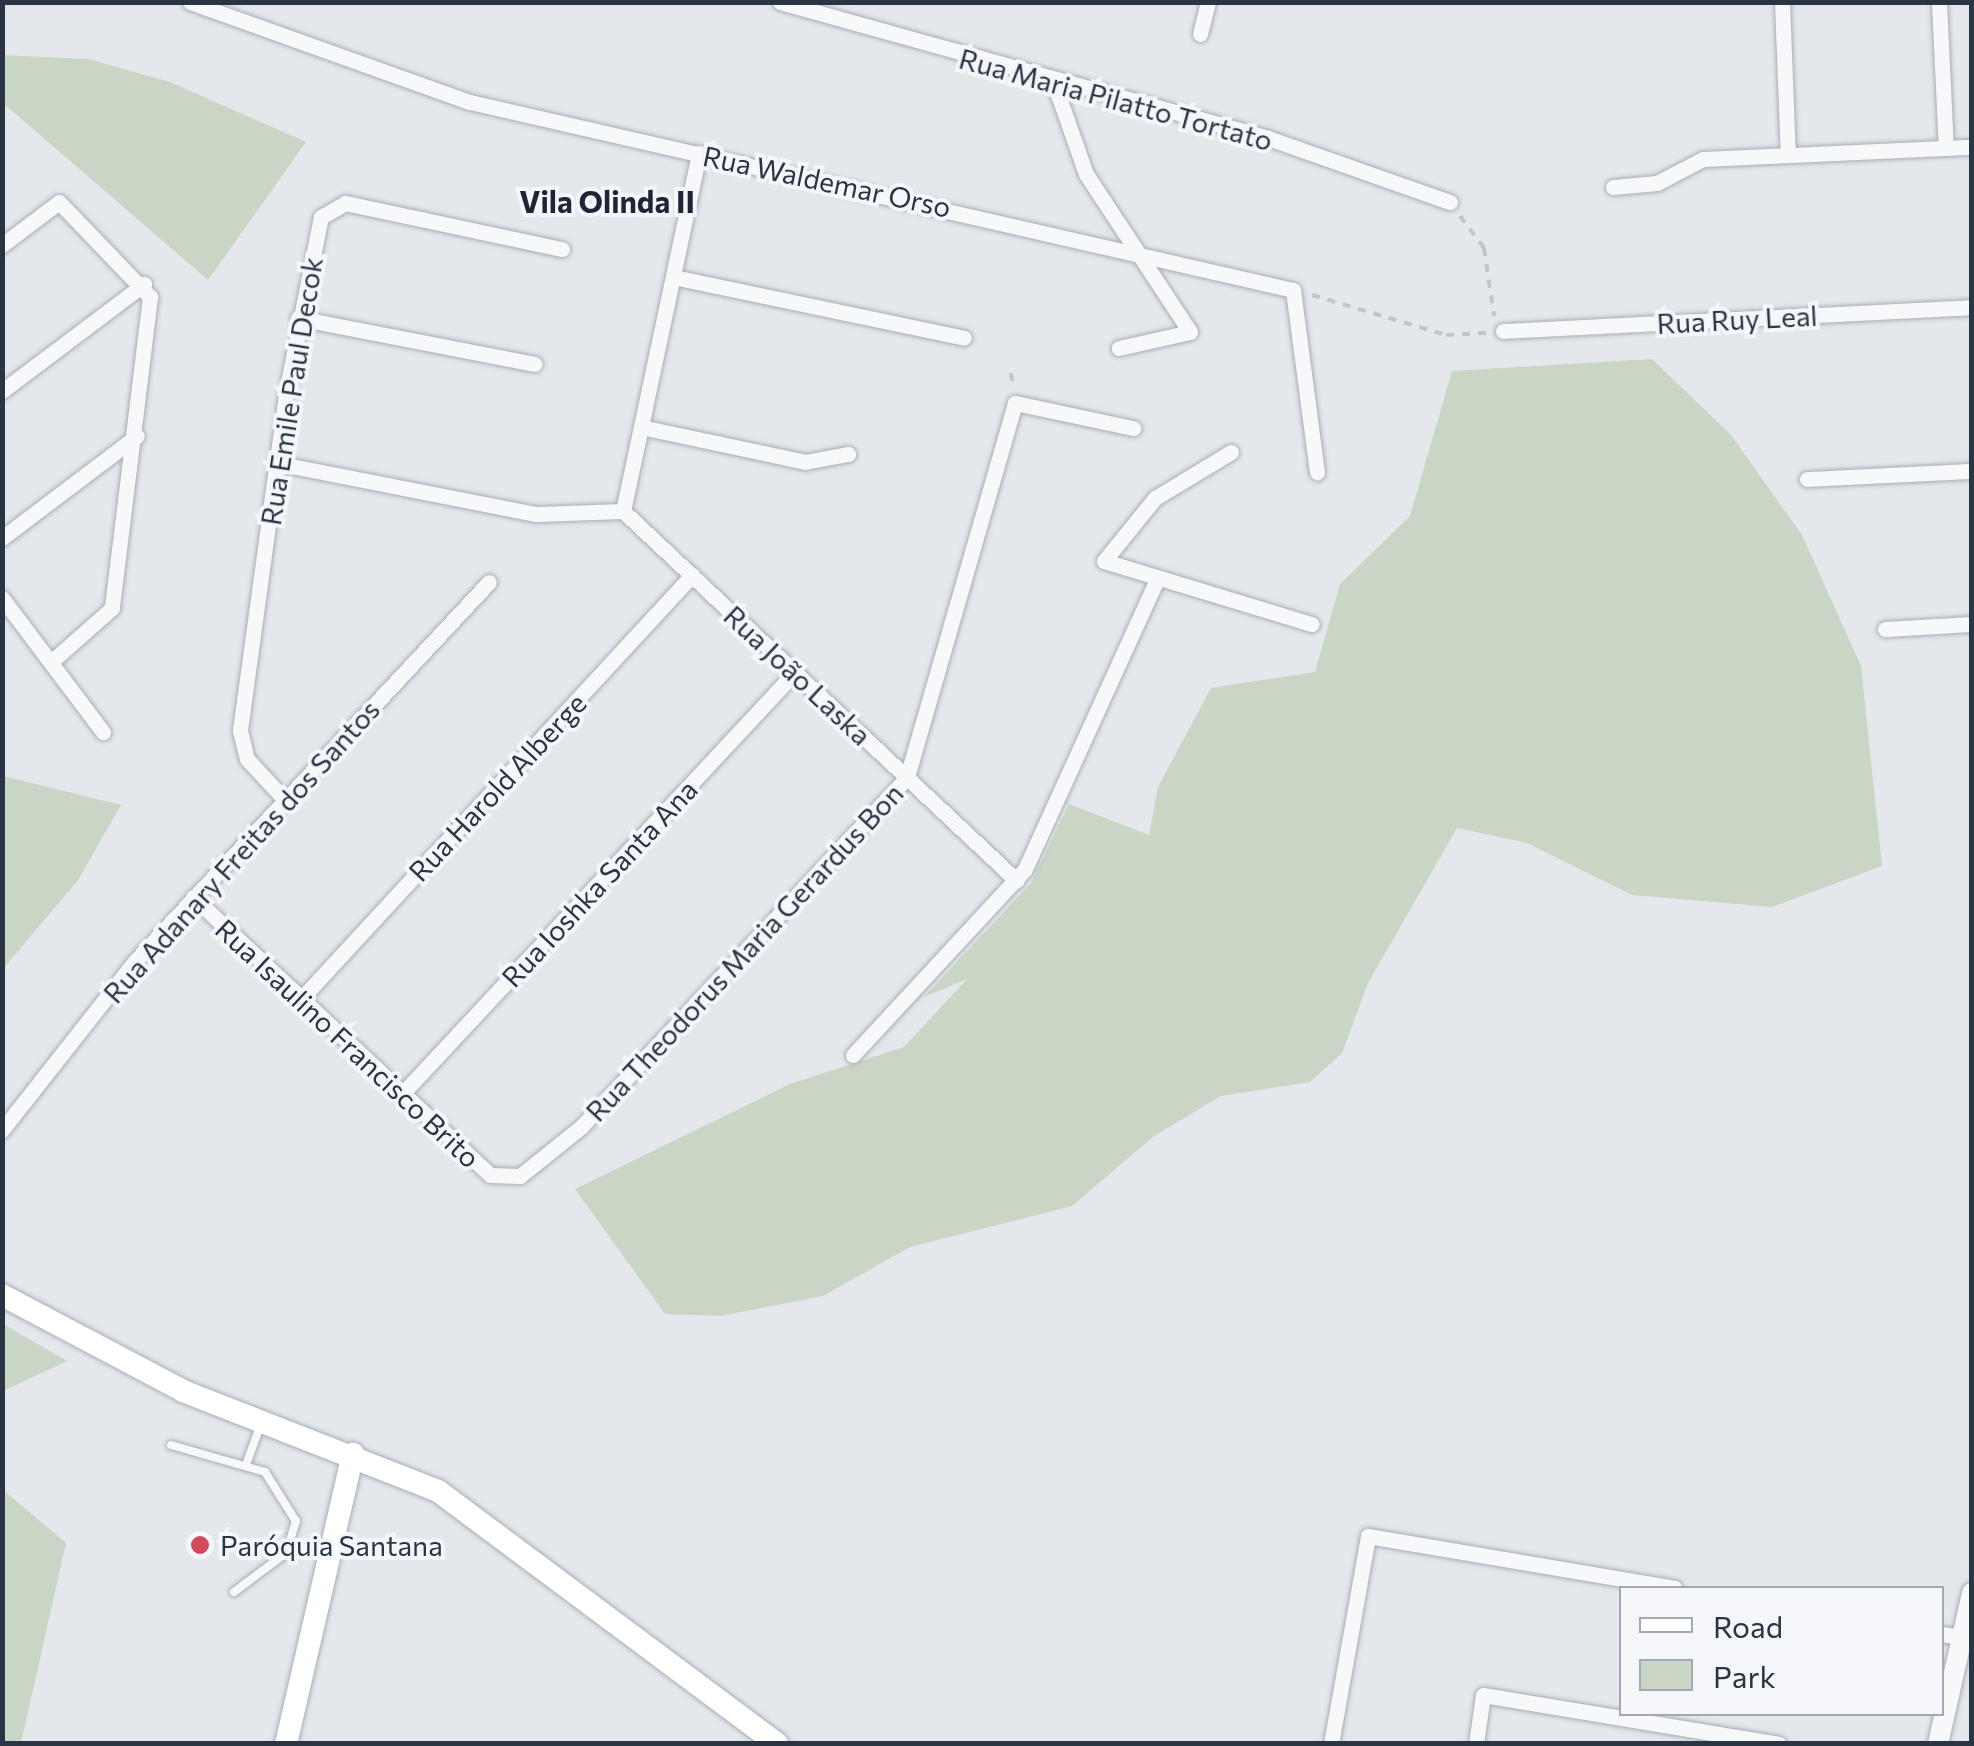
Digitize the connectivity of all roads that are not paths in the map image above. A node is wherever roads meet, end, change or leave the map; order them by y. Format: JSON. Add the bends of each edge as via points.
{"nodes":[{"id":1,"x":190,"y":2,"type":"edge"},
{"id":2,"x":780,"y":2,"type":"edge"},
{"id":3,"x":1208,"y":2,"type":"edge"},
{"id":4,"x":1782,"y":2,"type":"edge"},
{"id":5,"x":1939,"y":2,"type":"edge"},
{"id":6,"x":1200,"y":34,"type":"dead end"},
{"id":7,"x":1055,"y":86,"type":"junction"},
{"id":8,"x":1972,"y":146,"type":"edge"},
{"id":9,"x":1946,"y":148,"type":"junction"},
{"id":10,"x":699,"y":153,"type":"junction"},
{"id":11,"x":1788,"y":155,"type":"junction"},
{"id":12,"x":1613,"y":187,"type":"dead end"},
{"id":13,"x":1450,"y":202,"type":"road end"},
{"id":14,"x":2,"y":245,"type":"edge"},
{"id":15,"x":562,"y":249,"type":"dead end"},
{"id":16,"x":1144,"y":251,"type":"junction"},
{"id":17,"x":673,"y":277,"type":"junction"},
{"id":18,"x":144,"y":284,"type":"junction"},
{"id":19,"x":1972,"y":308,"type":"edge"},
{"id":20,"x":298,"y":318,"type":"junction"},
{"id":21,"x":1503,"y":331,"type":"road end"},
{"id":22,"x":964,"y":338,"type":"dead end"},
{"id":23,"x":1119,"y":348,"type":"dead end"},
{"id":24,"x":535,"y":364,"type":"dead end"},
{"id":25,"x":2,"y":391,"type":"edge"},
{"id":26,"x":641,"y":427,"type":"junction"},
{"id":27,"x":1133,"y":428,"type":"dead end"},
{"id":28,"x":137,"y":436,"type":"junction"},
{"id":29,"x":1231,"y":452,"type":"dead end"},
{"id":30,"x":848,"y":454,"type":"dead end"},
{"id":31,"x":276,"y":463,"type":"junction"},
{"id":32,"x":1972,"y":470,"type":"edge"},
{"id":33,"x":1318,"y":472,"type":"dead end"},
{"id":34,"x":1807,"y":479,"type":"dead end"},
{"id":35,"x":624,"y":510,"type":"junction"},
{"id":36,"x":2,"y":538,"type":"edge"},
{"id":37,"x":692,"y":576,"type":"junction"},
{"id":38,"x":1156,"y":581,"type":"junction"},
{"id":39,"x":489,"y":582,"type":"dead end"},
{"id":40,"x":2,"y":598,"type":"edge"},
{"id":41,"x":1312,"y":624,"type":"dead end"},
{"id":42,"x":1972,"y":624,"type":"edge"},
{"id":43,"x":1885,"y":629,"type":"dead end"},
{"id":44,"x":50,"y":662,"type":"junction"},
{"id":45,"x":795,"y":672,"type":"junction"},
{"id":46,"x":103,"y":732,"type":"dead end"},
{"id":47,"x":907,"y":777,"type":"junction"},
{"id":48,"x":284,"y":800,"type":"junction"},
{"id":49,"x":1017,"y":880,"type":"junction"},
{"id":50,"x":193,"y":898,"type":"junction"},
{"id":51,"x":301,"y":999,"type":"junction"},
{"id":52,"x":853,"y":1056,"type":"dead end"},
{"id":53,"x":402,"y":1094,"type":"junction"},
{"id":54,"x":2,"y":1130,"type":"edge"},
{"id":55,"x":508,"y":1180,"type":"joint"},
{"id":56,"x":2,"y":1295,"type":"edge"},
{"id":57,"x":261,"y":1421,"type":"junction"},
{"id":58,"x":171,"y":1445,"type":"dead end"},
{"id":59,"x":353,"y":1454,"type":"junction"},
{"id":60,"x":247,"y":1462,"type":"junction"},
{"id":61,"x":1663,"y":1586,"type":"edge"},
{"id":62,"x":234,"y":1592,"type":"dead end"},
{"id":63,"x":1972,"y":1593,"type":"edge"},
{"id":64,"x":1952,"y":1635,"type":"edge"},
{"id":65,"x":1944,"y":1697,"type":"edge"},
{"id":66,"x":1942,"y":1716,"type":"edge"},
{"id":67,"x":286,"y":1744,"type":"edge"},
{"id":68,"x":778,"y":1744,"type":"edge"},
{"id":69,"x":1331,"y":1744,"type":"edge"},
{"id":70,"x":1476,"y":1744,"type":"edge"},
{"id":71,"x":1779,"y":1744,"type":"edge"},
{"id":72,"x":1938,"y":1744,"type":"edge"}],
"edges":[{"from":1,"to":10,"type":"street","name":"Rua Waldemar Orso","via":[[470,102]]},
{"from":2,"to":7,"type":"street","name":"Rua Maria Pilatto Tortato"},
{"from":3,"to":6,"type":"street"},
{"from":4,"to":11,"type":"street"},
{"from":5,"to":9,"type":"street"},
{"from":7,"to":13,"type":"street","name":"Rua Maria Pilatto Tortato","via":[[1282,142]]},
{"from":7,"to":16,"type":"street","via":[[1086,174]]},
{"from":8,"to":9,"type":"street"},
{"from":9,"to":11,"type":"street"},
{"from":10,"to":16,"type":"street","name":"Rua Waldemar Orso"},
{"from":10,"to":17,"type":"street"},
{"from":11,"to":12,"type":"street","via":[[1703,160],[1656,183]]},
{"from":14,"to":18,"type":"street","via":[[59,202]]},
{"from":15,"to":20,"type":"street","name":"Rua Emile Paul Decok","via":[[334,203],[321,218]]},
{"from":16,"to":23,"type":"street","via":[[1190,336]]},
{"from":16,"to":33,"type":"street","name":"Rua Waldemar Orso","via":[[1293,290]]},
{"from":17,"to":22,"type":"street"},
{"from":17,"to":26,"type":"street"},
{"from":18,"to":25,"type":"street"},
{"from":18,"to":28,"type":"street","via":[[151,309]]},
{"from":19,"to":21,"type":"street","name":"Rua Ruy Leal"},
{"from":20,"to":24,"type":"street"},
{"from":20,"to":31,"type":"street","name":"Rua Emile Paul Decok"},
{"from":26,"to":30,"type":"street","via":[[805,462]]},
{"from":26,"to":35,"type":"street"},
{"from":27,"to":47,"type":"street","name":"Rua Theodorus Maria Gerardus Bon","via":[[1015,403]]},
{"from":28,"to":36,"type":"street"},
{"from":28,"to":44,"type":"street","via":[[112,608]]},
{"from":29,"to":38,"type":"street","via":[[1154,498],[1111,546],[1104,561]]},
{"from":31,"to":35,"type":"street","via":[[536,514]]},
{"from":31,"to":48,"type":"street","name":"Rua Emile Paul Decok","via":[[240,730],[247,759]]},
{"from":32,"to":34,"type":"street"},
{"from":35,"to":37,"type":"street","name":"Rua João Laska"},
{"from":37,"to":45,"type":"street","name":"Rua João Laska"},
{"from":37,"to":51,"type":"street","name":"Rua Harold Alberge"},
{"from":38,"to":41,"type":"street"},
{"from":38,"to":49,"type":"street"},
{"from":39,"to":48,"type":"street","name":"Rua Adanary Freitas dos Santos"},
{"from":40,"to":44,"type":"street"},
{"from":42,"to":43,"type":"street"},
{"from":44,"to":46,"type":"street"},
{"from":45,"to":47,"type":"street","name":"Rua João Laska"},
{"from":45,"to":53,"type":"street","name":"Rua Ioshka Santa Ana"},
{"from":47,"to":49,"type":"street","name":"Rua João Laska"},
{"from":47,"to":55,"type":"street","name":"Rua Theodorus Maria Gerardus Bon","via":[[581,1128]]},
{"from":48,"to":50,"type":"street","name":"Rua Adanary Freitas dos Santos"},
{"from":49,"to":52,"type":"street"},
{"from":50,"to":51,"type":"street","name":"Rua Isaulino Francisco Brito"},
{"from":50,"to":54,"type":"street","name":"Rua Adanary Freitas dos Santos"},
{"from":51,"to":53,"type":"street","name":"Rua Isaulino Francisco Brito"},
{"from":53,"to":55,"type":"street","name":"Rua Isaulino Francisco Brito","via":[[490,1175]]},
{"from":56,"to":57,"type":"main road","via":[[183,1391]]},
{"from":57,"to":59,"type":"main road"},
{"from":57,"to":60,"type":"lane"},
{"from":58,"to":60,"type":"lane"},
{"from":59,"to":67,"type":"main road"},
{"from":59,"to":68,"type":"main road","via":[[460,1506]]},
{"from":60,"to":62,"type":"lane","via":[[265,1472],[296,1522],[286,1553]]},
{"from":61,"to":69,"type":"street","via":[[1368,1536]]},
{"from":63,"to":64,"type":"street"},
{"from":64,"to":65,"type":"street"},
{"from":66,"to":72,"type":"street"},
{"from":70,"to":71,"type":"street","via":[[1483,1695]]}]}
